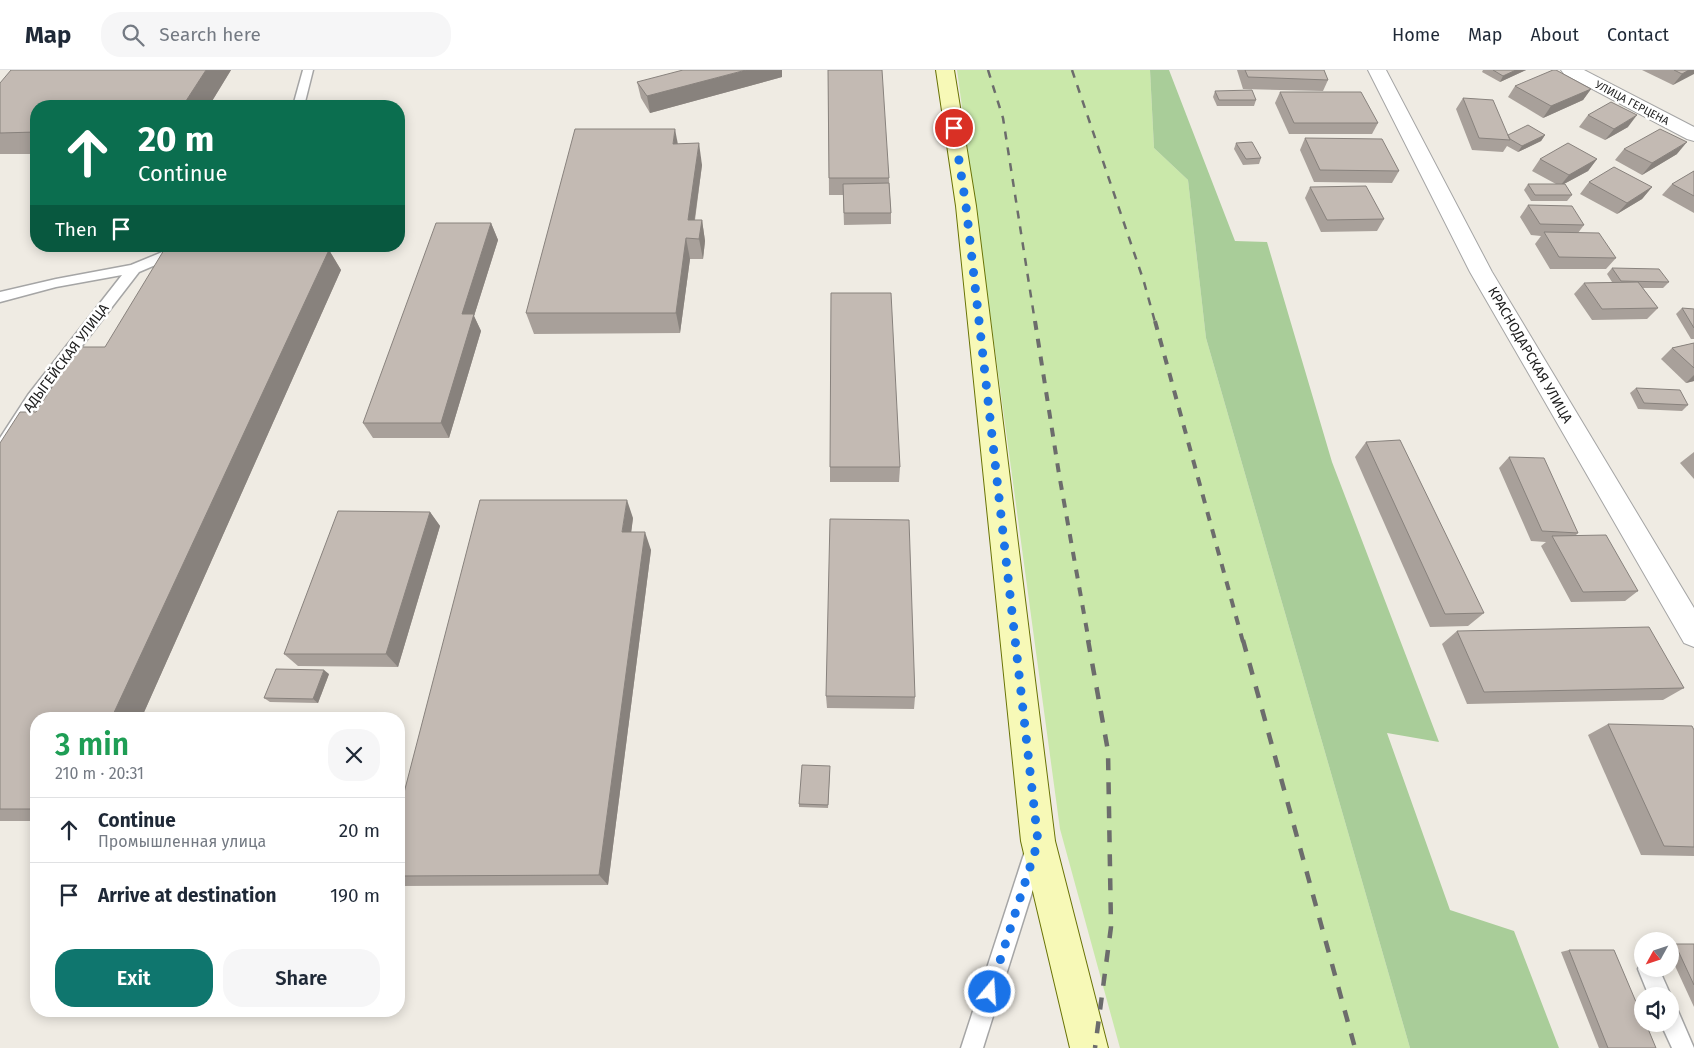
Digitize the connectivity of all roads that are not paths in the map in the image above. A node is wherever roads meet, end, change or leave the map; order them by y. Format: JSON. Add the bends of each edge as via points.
{"nodes":[{"id":1,"x":308,"y":70,"type":"edge"},
{"id":2,"x":945,"y":70,"type":"edge"},
{"id":3,"x":1377,"y":70,"type":"edge"},
{"id":4,"x":1570,"y":70,"type":"edge"},
{"id":5,"x":300,"y":100,"type":"edge"},
{"id":6,"x":1694,"y":135,"type":"edge"},
{"id":7,"x":175,"y":252,"type":"edge"},
{"id":8,"x":134,"y":269,"type":"junction"},
{"id":9,"x":0,"y":297,"type":"edge"},
{"id":10,"x":0,"y":450,"type":"edge"},
{"id":11,"x":1694,"y":634,"type":"edge"},
{"id":12,"x":1038,"y":842,"type":"junction"},
{"id":13,"x":1676,"y":1032,"type":"edge"},
{"id":14,"x":972,"y":1048,"type":"edge"},
{"id":15,"x":1089,"y":1048,"type":"edge"},
{"id":16,"x":1683,"y":1048,"type":"edge"}],
"edges":[{"from":1,"to":5,"type":"lane"},
{"from":2,"to":12,"type":"street","via":[[966,206]]},
{"from":3,"to":11,"type":"street","name":"КРАСНОДАРСКАЯ УЛИЦА","via":[[1481,272]]},
{"from":4,"to":6,"type":"street","name":"УЛИЦА ГЕРЦЕНА"},
{"from":7,"to":8,"type":"lane","name":"АДЫГЕЙСКАЯ УЛИЦА"},
{"from":8,"to":9,"type":"lane","name":"АДЫГЕЙСКАЯ УЛИЦА"},
{"from":8,"to":10,"type":"lane","name":"АДЫГЕЙСКАЯ УЛИЦА","via":[[33,399]]},
{"from":12,"to":14,"type":"lane"},
{"from":12,"to":15,"type":"street"},
{"from":13,"to":16,"type":"lane"}]}
